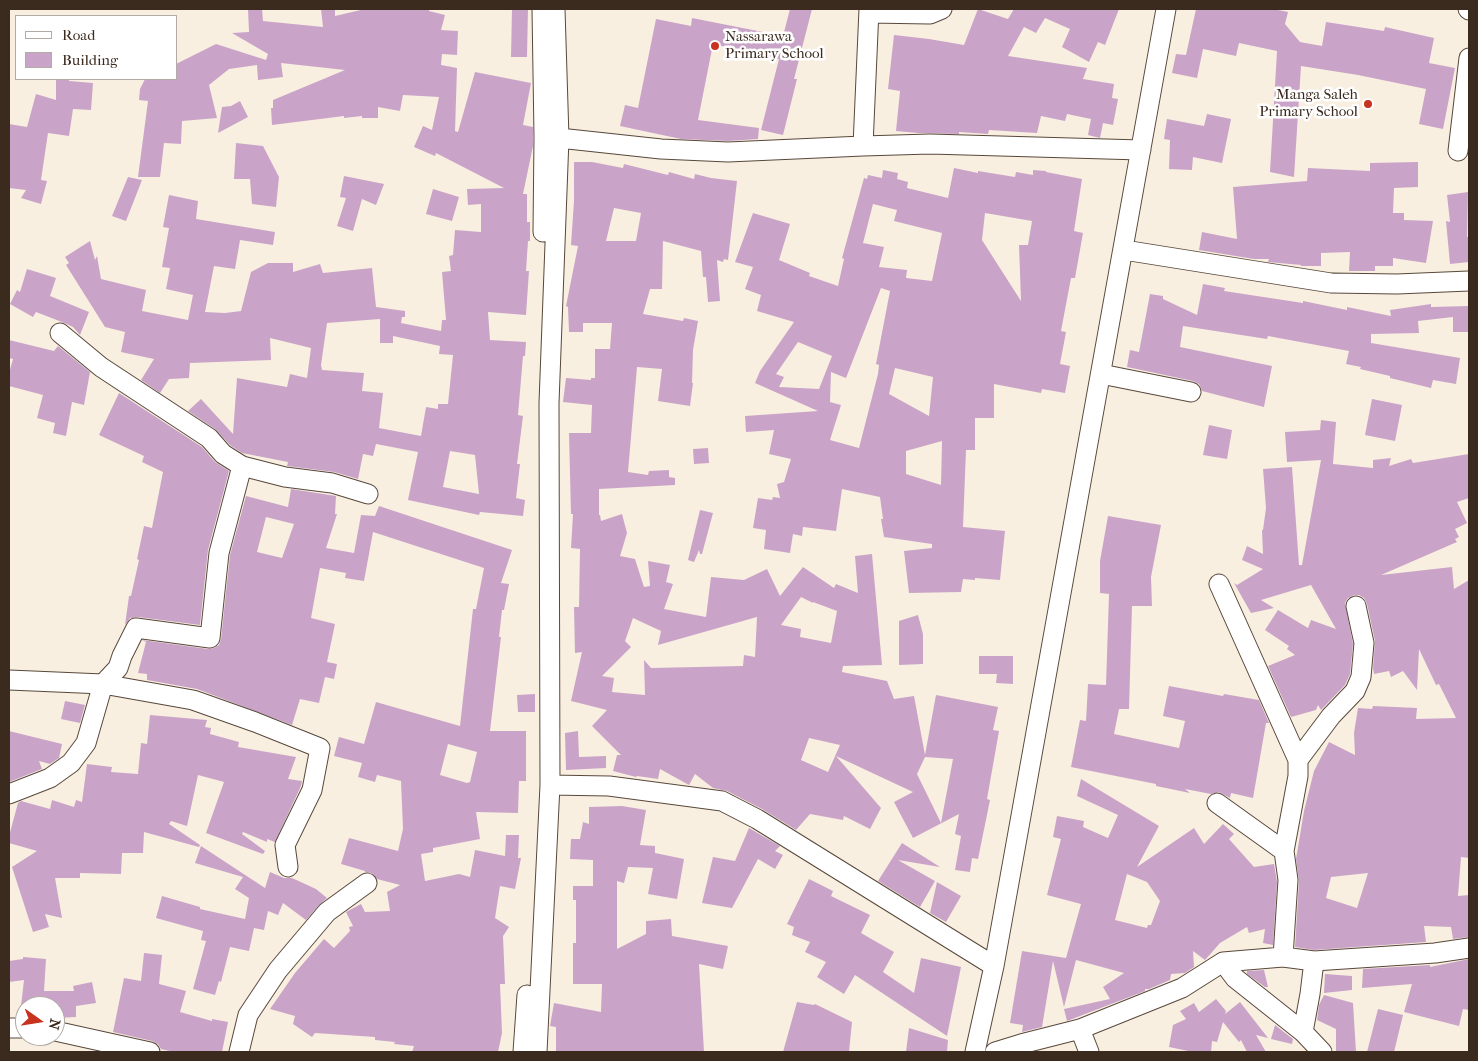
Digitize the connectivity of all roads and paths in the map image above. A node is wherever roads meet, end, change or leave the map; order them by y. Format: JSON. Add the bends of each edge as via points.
{"nodes":[{"id":1,"x":542,"y":9,"type":"edge"},
{"id":2,"x":555,"y":9,"type":"edge"},
{"id":3,"x":942,"y":9,"type":"edge"},
{"id":4,"x":1166,"y":9,"type":"edge"},
{"id":5,"x":869,"y":11,"type":"edge"},
{"id":6,"x":1469,"y":58,"type":"edge"},
{"id":7,"x":559,"y":138,"type":"junction"},
{"id":8,"x":863,"y":146,"type":"junction"},
{"id":9,"x":1141,"y":150,"type":"junction"},
{"id":10,"x":1458,"y":151,"type":"dead end"},
{"id":11,"x":1124,"y":250,"type":"junction"},
{"id":12,"x":1469,"y":281,"type":"edge"},
{"id":13,"x":60,"y":332,"type":"dead end"},
{"id":14,"x":1101,"y":374,"type":"junction"},
{"id":15,"x":1191,"y":392,"type":"dead end"},
{"id":16,"x":242,"y":466,"type":"junction"},
{"id":17,"x":368,"y":494,"type":"dead end"},
{"id":18,"x":1219,"y":584,"type":"dead end"},
{"id":19,"x":1356,"y":606,"type":"dead end"},
{"id":20,"x":9,"y":680,"type":"edge"},
{"id":21,"x":103,"y":684,"type":"junction"},
{"id":22,"x":1298,"y":760,"type":"junction"},
{"id":23,"x":550,"y":785,"type":"junction"},
{"id":24,"x":9,"y":794,"type":"edge"},
{"id":25,"x":1217,"y":803,"type":"dead end"},
{"id":26,"x":1284,"y":851,"type":"junction"},
{"id":27,"x":288,"y":867,"type":"dead end"},
{"id":28,"x":367,"y":883,"type":"dead end"},
{"id":29,"x":1469,"y":948,"type":"edge"},
{"id":30,"x":1283,"y":957,"type":"junction"},
{"id":31,"x":1314,"y":961,"type":"junction"},
{"id":32,"x":1223,"y":962,"type":"junction"},
{"id":33,"x":994,"y":966,"type":"junction"},
{"id":34,"x":1080,"y":1029,"type":"junction"},
{"id":35,"x":1303,"y":1032,"type":"junction"},
{"id":36,"x":65,"y":1033,"type":"edge"},
{"id":37,"x":150,"y":1052,"type":"edge"},
{"id":38,"x":239,"y":1052,"type":"edge"},
{"id":39,"x":523,"y":1052,"type":"edge"},
{"id":40,"x":537,"y":1052,"type":"edge"},
{"id":41,"x":976,"y":1052,"type":"edge"},
{"id":42,"x":995,"y":1052,"type":"edge"},
{"id":43,"x":1089,"y":1052,"type":"edge"},
{"id":44,"x":1322,"y":1052,"type":"edge"}],
"edges":[{"from":1,"to":39,"type":"street","via":[[539,786]]},
{"from":2,"to":7,"type":"street"},
{"from":3,"to":5,"type":"street","via":[[930,14]]},
{"from":4,"to":9,"type":"street"},
{"from":5,"to":8,"type":"street"},
{"from":6,"to":10,"type":"street"},
{"from":7,"to":8,"type":"street","via":[[728,152]]},
{"from":7,"to":23,"type":"street","via":[[549,403]]},
{"from":8,"to":9,"type":"street"},
{"from":9,"to":11,"type":"street"},
{"from":11,"to":12,"type":"street","via":[[1331,283]]},
{"from":11,"to":14,"type":"street"},
{"from":13,"to":16,"type":"street","via":[[101,366],[209,438],[223,454]]},
{"from":14,"to":15,"type":"street"},
{"from":14,"to":33,"type":"street"},
{"from":16,"to":17,"type":"street","via":[[285,477],[332,483]]},
{"from":16,"to":21,"type":"street","via":[[219,553],[210,638],[136,628],[118,668]]},
{"from":18,"to":22,"type":"street"},
{"from":19,"to":22,"type":"street","via":[[1364,643],[1361,677],[1355,691],[1331,716]]},
{"from":20,"to":21,"type":"street"},
{"from":21,"to":24,"type":"street","via":[[86,743],[71,763],[50,778]]},
{"from":21,"to":27,"type":"street","via":[[193,700],[320,748],[312,790],[285,845]]},
{"from":22,"to":26,"type":"street"},
{"from":23,"to":33,"type":"street","via":[[609,786],[722,801],[757,819]]},
{"from":23,"to":40,"type":"street"},
{"from":25,"to":26,"type":"street"},
{"from":26,"to":30,"type":"street","via":[[1288,880]]},
{"from":28,"to":38,"type":"street","via":[[327,912],[278,970],[248,1015]]},
{"from":29,"to":31,"type":"street"},
{"from":30,"to":31,"type":"street"},
{"from":30,"to":32,"type":"street"},
{"from":31,"to":35,"type":"street"},
{"from":32,"to":34,"type":"street","via":[[1182,988]]},
{"from":32,"to":35,"type":"street","via":[[1235,978]]},
{"from":33,"to":41,"type":"street"},
{"from":34,"to":42,"type":"street"},
{"from":34,"to":43,"type":"street"},
{"from":35,"to":44,"type":"street"},
{"from":36,"to":37,"type":"street"}]}
